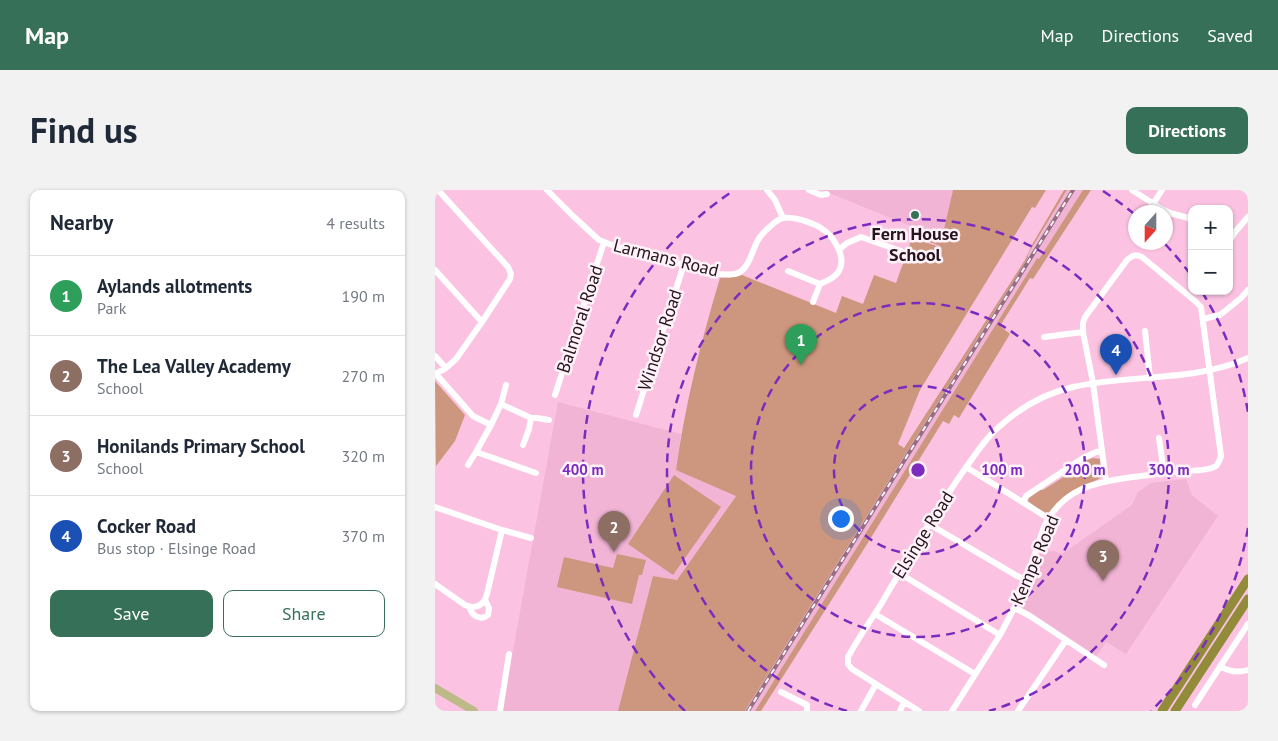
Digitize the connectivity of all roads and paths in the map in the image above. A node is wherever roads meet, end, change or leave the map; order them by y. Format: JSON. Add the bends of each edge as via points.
{"nodes":[{"id":1,"x":438,"y":190,"type":"edge"},
{"id":2,"x":547,"y":190,"type":"edge"},
{"id":3,"x":767,"y":190,"type":"edge"},
{"id":4,"x":809,"y":190,"type":"edge"},
{"id":5,"x":1161,"y":190,"type":"edge"},
{"id":6,"x":1135,"y":191,"type":"edge"},
{"id":7,"x":827,"y":194,"type":"dead end"},
{"id":8,"x":1153,"y":204,"type":"junction"},
{"id":9,"x":1248,"y":217,"type":"edge"},
{"id":10,"x":783,"y":218,"type":"junction"},
{"id":11,"x":1188,"y":218,"type":"edge"},
{"id":12,"x":1233,"y":231,"type":"edge"},
{"id":13,"x":604,"y":242,"type":"junction"},
{"id":14,"x":839,"y":249,"type":"junction"},
{"id":15,"x":901,"y":251,"type":"dead end"},
{"id":16,"x":685,"y":264,"type":"junction"},
{"id":17,"x":435,"y":270,"type":"edge"},
{"id":18,"x":788,"y":271,"type":"dead end"},
{"id":19,"x":820,"y":284,"type":"junction"},
{"id":20,"x":1248,"y":290,"type":"edge"},
{"id":21,"x":813,"y":302,"type":"dead end"},
{"id":22,"x":1203,"y":319,"type":"junction"},
{"id":23,"x":483,"y":322,"type":"junction"},
{"id":24,"x":1083,"y":332,"type":"junction"},
{"id":25,"x":1145,"y":332,"type":"dead end"},
{"id":26,"x":1044,"y":337,"type":"dead end"},
{"id":27,"x":435,"y":356,"type":"edge"},
{"id":28,"x":1248,"y":358,"type":"edge"},
{"id":29,"x":446,"y":368,"type":"junction"},
{"id":30,"x":1210,"y":370,"type":"junction"},
{"id":31,"x":435,"y":374,"type":"edge"},
{"id":32,"x":1150,"y":378,"type":"junction"},
{"id":33,"x":1093,"y":383,"type":"junction"},
{"id":34,"x":506,"y":385,"type":"dead end"},
{"id":35,"x":555,"y":395,"type":"dead end"},
{"id":36,"x":501,"y":404,"type":"junction"},
{"id":37,"x":636,"y":415,"type":"dead end"},
{"id":38,"x":531,"y":418,"type":"junction"},
{"id":39,"x":549,"y":420,"type":"dead end"},
{"id":40,"x":491,"y":425,"type":"junction"},
{"id":41,"x":1159,"y":438,"type":"dead end"},
{"id":42,"x":523,"y":445,"type":"dead end"},
{"id":43,"x":1102,"y":451,"type":"junction"},
{"id":44,"x":476,"y":452,"type":"junction"},
{"id":45,"x":468,"y":465,"type":"dead end"},
{"id":46,"x":966,"y":467,"type":"junction"},
{"id":47,"x":536,"y":473,"type":"dead end"},
{"id":48,"x":1164,"y":473,"type":"junction"},
{"id":49,"x":1106,"y":481,"type":"junction"},
{"id":50,"x":1023,"y":502,"type":"junction"},
{"id":51,"x":435,"y":507,"type":"edge"},
{"id":52,"x":1048,"y":518,"type":"junction"},
{"id":53,"x":929,"y":524,"type":"junction"},
{"id":54,"x":502,"y":530,"type":"junction"},
{"id":55,"x":531,"y":538,"type":"dead end"},
{"id":56,"x":899,"y":573,"type":"junction"},
{"id":57,"x":1026,"y":580,"type":"junction"},
{"id":58,"x":1248,"y":580,"type":"edge"},
{"id":59,"x":435,"y":584,"type":"edge"},
{"id":60,"x":1248,"y":599,"type":"edge"},
{"id":61,"x":485,"y":600,"type":"junction"},
{"id":62,"x":470,"y":607,"type":"junction"},
{"id":63,"x":1015,"y":608,"type":"junction"},
{"id":64,"x":875,"y":614,"type":"junction"},
{"id":65,"x":1248,"y":624,"type":"edge"},
{"id":66,"x":1000,"y":635,"type":"junction"},
{"id":67,"x":1065,"y":640,"type":"junction"},
{"id":68,"x":509,"y":654,"type":"dead end"},
{"id":69,"x":1104,"y":665,"type":"dead end"},
{"id":70,"x":1220,"y":666,"type":"junction"},
{"id":71,"x":1248,"y":670,"type":"edge"},
{"id":72,"x":975,"y":674,"type":"junction"},
{"id":73,"x":877,"y":684,"type":"junction"},
{"id":74,"x":435,"y":688,"type":"edge"},
{"id":75,"x":781,"y":692,"type":"dead end"},
{"id":76,"x":904,"y":702,"type":"junction"},
{"id":77,"x":1195,"y":705,"type":"dead end"},
{"id":78,"x":915,"y":710,"type":"edge"},
{"id":79,"x":474,"y":711,"type":"edge"},
{"id":80,"x":499,"y":711,"type":"edge"},
{"id":81,"x":807,"y":711,"type":"edge"},
{"id":82,"x":861,"y":711,"type":"edge"},
{"id":83,"x":900,"y":711,"type":"edge"},
{"id":84,"x":952,"y":711,"type":"edge"},
{"id":85,"x":1019,"y":711,"type":"edge"},
{"id":86,"x":1162,"y":711,"type":"edge"},
{"id":87,"x":1175,"y":711,"type":"edge"}],
"edges":[{"from":1,"to":23,"type":"street","via":[[511,274]]},
{"from":2,"to":13,"type":"street","name":"Larmans Road"},
{"from":3,"to":10,"type":"street"},
{"from":4,"to":7,"type":"street"},
{"from":5,"to":8,"type":"street"},
{"from":6,"to":8,"type":"street"},
{"from":8,"to":11,"type":"street"},
{"from":9,"to":12,"type":"street"},
{"from":10,"to":14,"type":"street","via":[[821,228]]},
{"from":10,"to":16,"type":"street","name":"Larmans Road","via":[[758,239],[744,269],[735,274],[719,274]]},
{"from":13,"to":16,"type":"street","name":"Larmans Road"},
{"from":13,"to":35,"type":"street","name":"Balmoral Road"},
{"from":14,"to":15,"type":"street","via":[[861,237]]},
{"from":14,"to":19,"type":"street","via":[[840,270]]},
{"from":16,"to":37,"type":"street","name":"Windsor Road"},
{"from":17,"to":23,"type":"street"},
{"from":18,"to":19,"type":"street"},
{"from":19,"to":21,"type":"street"},
{"from":20,"to":22,"type":"street","via":[[1220,314]]},
{"from":22,"to":24,"type":"street","via":[[1201,307],[1195,301],[1143,257],[1132,255],[1085,317]]},
{"from":22,"to":30,"type":"street"},
{"from":23,"to":29,"type":"street"},
{"from":24,"to":26,"type":"street"},
{"from":24,"to":33,"type":"street"},
{"from":25,"to":32,"type":"street"},
{"from":27,"to":29,"type":"street"},
{"from":28,"to":30,"type":"street","name":"Elsinge Road","via":[[1232,366]]},
{"from":29,"to":31,"type":"street"},
{"from":30,"to":32,"type":"street","name":"Elsinge Road"},
{"from":30,"to":48,"type":"street","name":"Kempe Road","via":[[1219,461],[1216,466],[1204,470]]},
{"from":31,"to":40,"type":"street","via":[[473,416]]},
{"from":32,"to":33,"type":"street","name":"Elsinge Road"},
{"from":33,"to":43,"type":"street"},
{"from":33,"to":46,"type":"street","name":"Elsinge Road","via":[[1055,392],[1028,405],[999,426]]},
{"from":34,"to":36,"type":"street"},
{"from":36,"to":38,"type":"street"},
{"from":36,"to":40,"type":"street"},
{"from":38,"to":39,"type":"street"},
{"from":38,"to":42,"type":"street"},
{"from":40,"to":44,"type":"street"},
{"from":41,"to":48,"type":"street"},
{"from":43,"to":49,"type":"street"},
{"from":43,"to":50,"type":"street","name":"Kempe Road","via":[[1083,458]]},
{"from":44,"to":45,"type":"street"},
{"from":44,"to":47,"type":"street"},
{"from":46,"to":50,"type":"street"},
{"from":46,"to":53,"type":"street","name":"Elsinge Road"},
{"from":48,"to":49,"type":"street","name":"Kempe Road"},
{"from":49,"to":52,"type":"street","name":"Kempe Road","via":[[1074,494]]},
{"from":50,"to":52,"type":"street"},
{"from":51,"to":54,"type":"street"},
{"from":52,"to":57,"type":"street","name":"Kempe Road"},
{"from":53,"to":56,"type":"street","name":"Elsinge Road"},
{"from":53,"to":57,"type":"street"},
{"from":54,"to":55,"type":"street"},
{"from":54,"to":61,"type":"street"},
{"from":56,"to":64,"type":"street","name":"Elsinge Road"},
{"from":56,"to":66,"type":"street"},
{"from":57,"to":63,"type":"street","name":"Kempe Road"},
{"from":58,"to":86,"type":"highway"},
{"from":59,"to":62,"type":"street"},
{"from":60,"to":87,"type":"highway"},
{"from":61,"to":62,"type":"street","via":[[480,606]]},
{"from":61,"to":62,"type":"street","via":[[489,608],[486,617],[473,614]]},
{"from":63,"to":66,"type":"street","name":"Kempe Road"},
{"from":63,"to":67,"type":"street"},
{"from":64,"to":72,"type":"street"},
{"from":64,"to":73,"type":"street","name":"Elsinge Road","via":[[848,657],[848,664]]},
{"from":65,"to":70,"type":"street"},
{"from":66,"to":72,"type":"street","name":"Kempe Road"},
{"from":67,"to":69,"type":"street"},
{"from":67,"to":85,"type":"street"},
{"from":68,"to":80,"type":"street"},
{"from":70,"to":71,"type":"street","via":[[1231,671]]},
{"from":70,"to":77,"type":"street"},
{"from":72,"to":84,"type":"street","name":"Kempe Road"},
{"from":73,"to":76,"type":"street"},
{"from":73,"to":82,"type":"street"},
{"from":74,"to":79,"type":"main road"},
{"from":75,"to":81,"type":"street","via":[[807,705]]},
{"from":76,"to":78,"type":"street"},
{"from":76,"to":83,"type":"street"}]}
